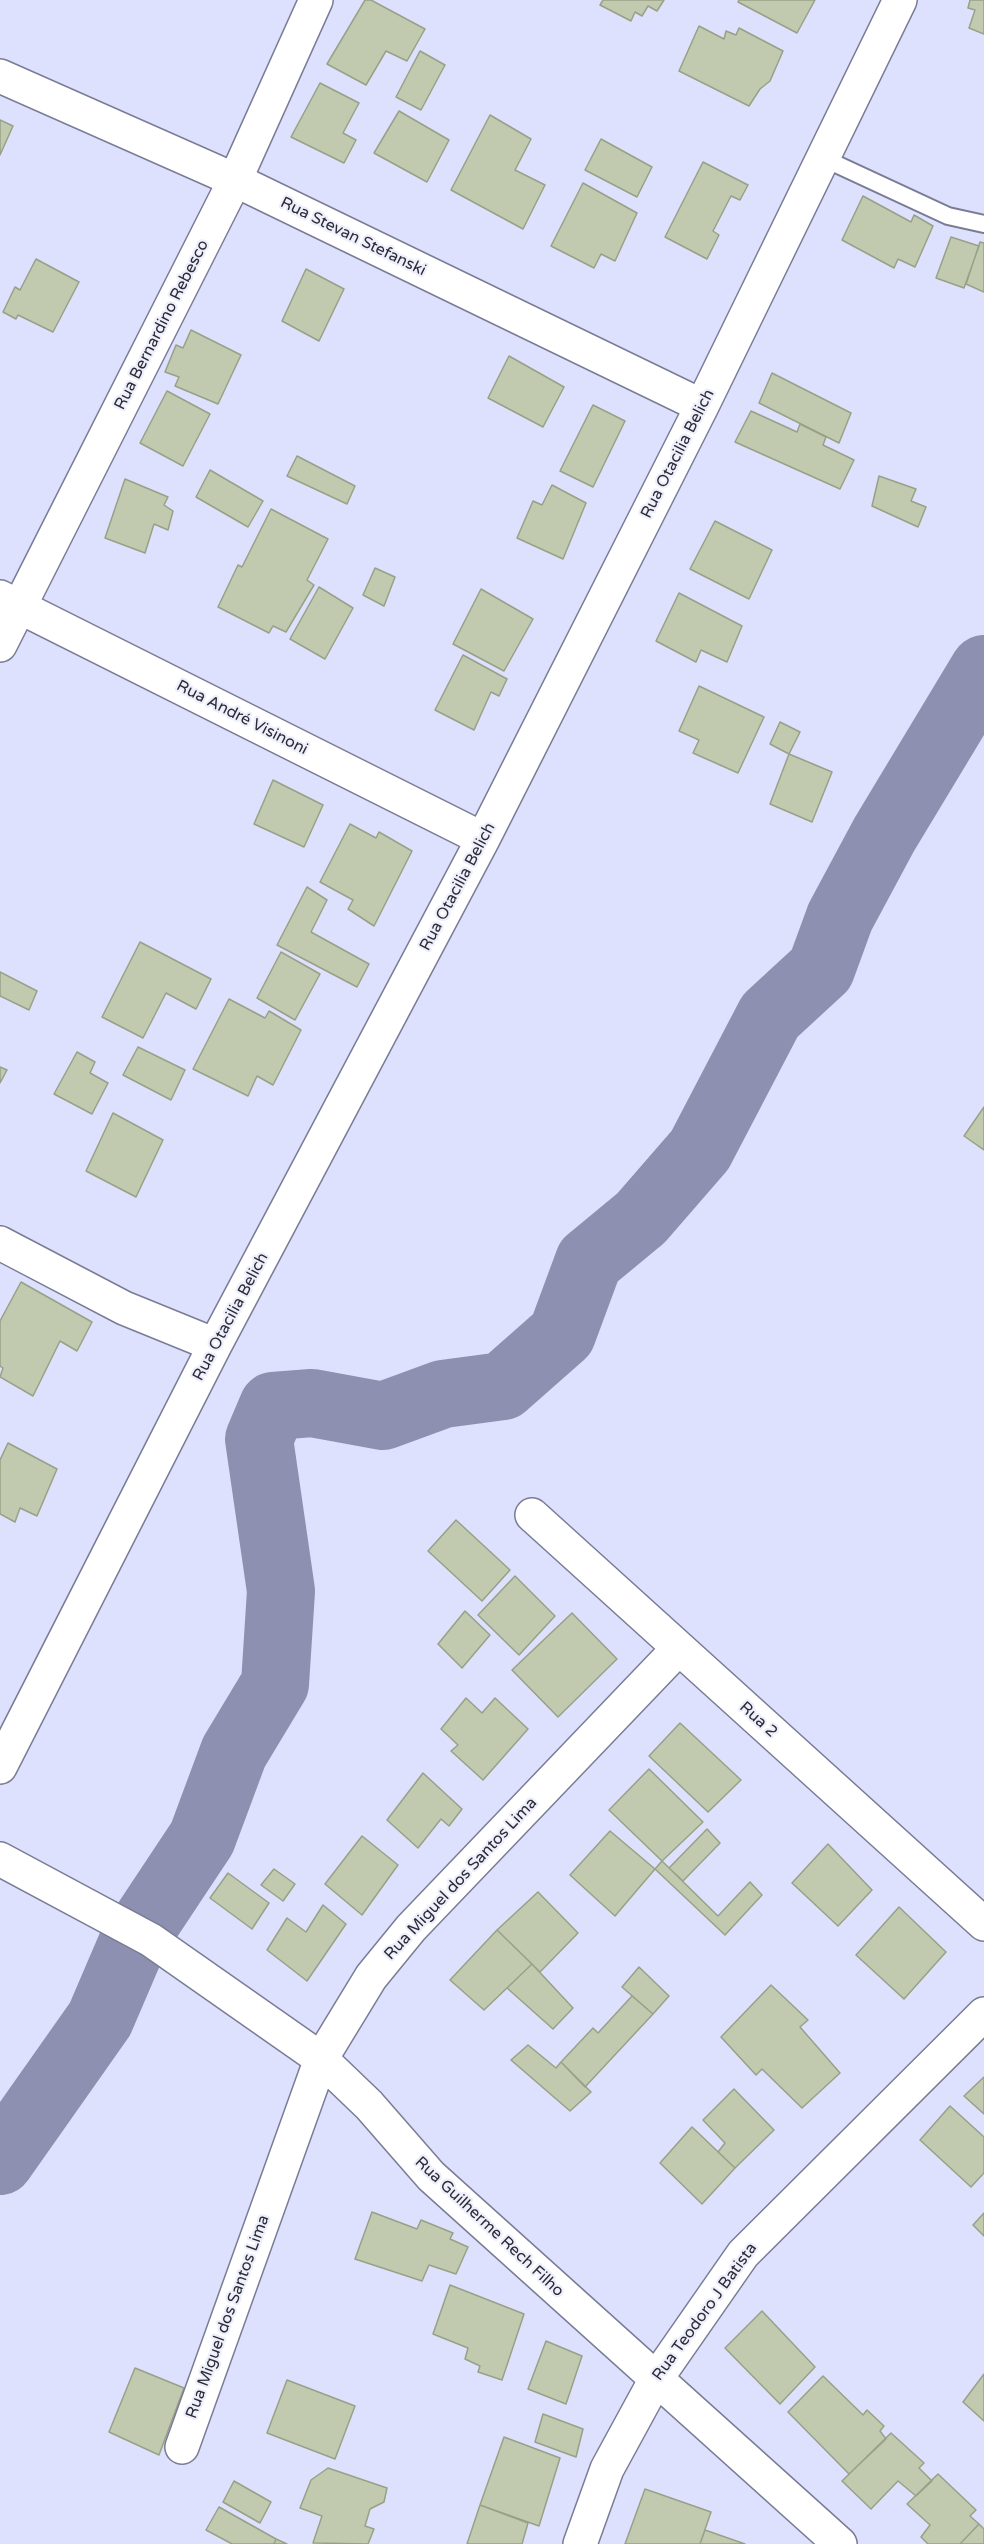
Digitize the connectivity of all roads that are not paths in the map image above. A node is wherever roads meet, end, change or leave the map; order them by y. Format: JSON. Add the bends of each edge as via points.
{"nodes":[{"id":1,"x":316,"y":0,"type":"edge"},
{"id":2,"x":900,"y":0,"type":"edge"},
{"id":3,"x":0,"y":76,"type":"edge"},
{"id":4,"x":823,"y":158,"type":"junction"},
{"id":5,"x":235,"y":180,"type":"junction"},
{"id":6,"x":984,"y":224,"type":"edge"},
{"id":7,"x":702,"y":406,"type":"junction"},
{"id":8,"x":10,"y":601,"type":"edge"},
{"id":9,"x":0,"y":645,"type":"edge"},
{"id":10,"x":483,"y":839,"type":"junction"},
{"id":11,"x":0,"y":1243,"type":"edge"},
{"id":12,"x":215,"y":1345,"type":"junction"},
{"id":13,"x":532,"y":1515,"type":"dead end"},
{"id":14,"x":680,"y":1648,"type":"junction"},
{"id":15,"x":0,"y":1767,"type":"edge"},
{"id":16,"x":0,"y":1859,"type":"edge"},
{"id":17,"x":984,"y":1924,"type":"edge"},
{"id":18,"x":984,"y":2014,"type":"edge"},
{"id":19,"x":321,"y":2059,"type":"junction"},
{"id":20,"x":656,"y":2379,"type":"junction"},
{"id":21,"x":182,"y":2447,"type":"dead end"},
{"id":22,"x":580,"y":2544,"type":"edge"},
{"id":23,"x":840,"y":2544,"type":"edge"}],
"edges":[{"from":1,"to":5,"type":"street","name":"Rua Bernardino Rebesco"},
{"from":2,"to":4,"type":"street","name":"Rua Otacilia Belich"},
{"from":3,"to":5,"type":"street","name":"Rua Stevan Stefanski"},
{"from":4,"to":6,"type":"lane","via":[[948,216]]},
{"from":4,"to":7,"type":"street","name":"Rua Otacilia Belich"},
{"from":5,"to":7,"type":"street","name":"Rua Stevan Stefanski"},
{"from":5,"to":8,"type":"street","name":"Rua Bernardino Rebesco"},
{"from":7,"to":10,"type":"street","name":"Rua Otacilia Belich"},
{"from":8,"to":9,"type":"street","name":"Rua Bernardino Rebesco"},
{"from":8,"to":10,"type":"street","name":"Rua André Visinoni"},
{"from":10,"to":12,"type":"street","name":"Rua Otacilia Belich"},
{"from":11,"to":12,"type":"street","via":[[124,1308]]},
{"from":12,"to":15,"type":"street","name":"Rua Otacilia Belich"},
{"from":13,"to":14,"type":"street","name":"Rua 2"},
{"from":14,"to":17,"type":"street","name":"Rua 2"},
{"from":14,"to":19,"type":"street","name":"Rua Miguel dos Santos Lima","via":[[411,1928],[371,1977]]},
{"from":16,"to":19,"type":"street","name":"Rua Guilherme Rech Filho","via":[[151,1940]]},
{"from":18,"to":20,"type":"street","name":"Rua Teodoro J Batista","via":[[743,2254]]},
{"from":19,"to":20,"type":"street","name":"Rua Guilherme Rech Filho","via":[[369,2105],[431,2176]]},
{"from":19,"to":21,"type":"street","name":"Rua Miguel dos Santos Lima"},
{"from":20,"to":22,"type":"street","name":"Rua Teodoro J Batista","via":[[607,2469]]},
{"from":20,"to":23,"type":"street","name":"Rua Guilherme Rech Filho"}]}
